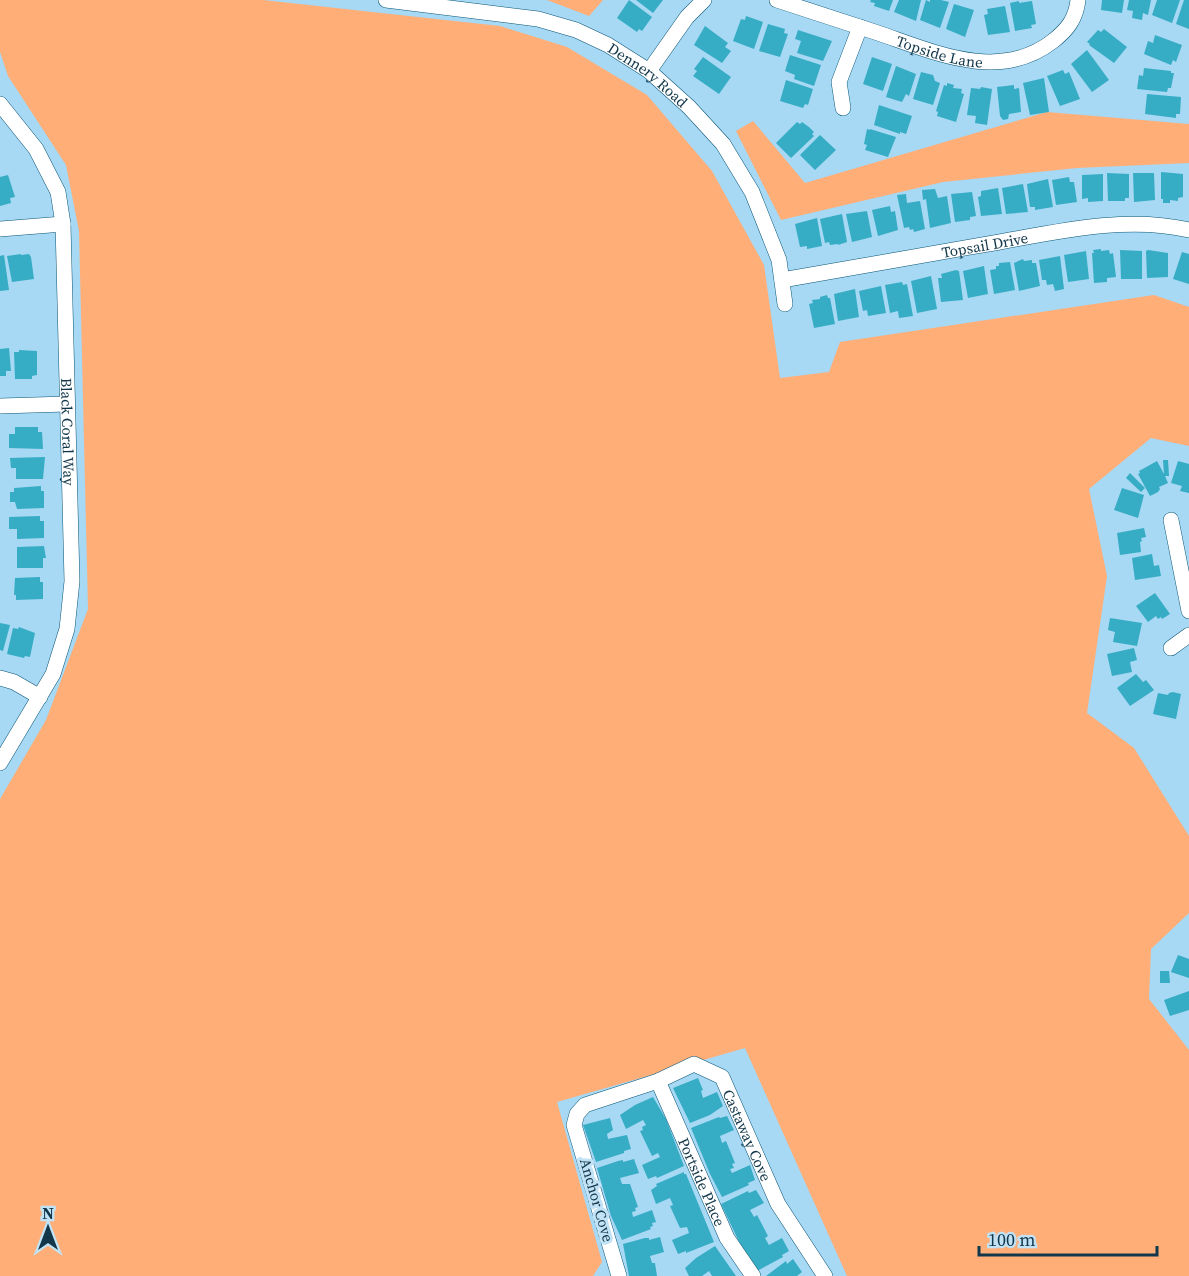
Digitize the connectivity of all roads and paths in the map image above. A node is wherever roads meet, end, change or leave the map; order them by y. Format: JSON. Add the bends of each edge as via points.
{"nodes":[{"id":1,"x":386,"y":0,"type":"edge"},
{"id":2,"x":704,"y":0,"type":"edge"},
{"id":3,"x":777,"y":0,"type":"edge"},
{"id":4,"x":1078,"y":0,"type":"edge"},
{"id":5,"x":860,"y":27,"type":"junction"},
{"id":6,"x":649,"y":71,"type":"junction"},
{"id":7,"x":0,"y":104,"type":"edge"},
{"id":8,"x":843,"y":108,"type":"dead end"},
{"id":9,"x":63,"y":224,"type":"junction"},
{"id":10,"x":0,"y":229,"type":"edge"},
{"id":11,"x":1189,"y":230,"type":"edge"},
{"id":12,"x":782,"y":280,"type":"junction"},
{"id":13,"x":785,"y":304,"type":"dead end"},
{"id":14,"x":67,"y":404,"type":"junction"},
{"id":15,"x":0,"y":406,"type":"edge"},
{"id":16,"x":1171,"y":520,"type":"dead end"},
{"id":17,"x":1189,"y":611,"type":"edge"},
{"id":18,"x":1189,"y":635,"type":"edge"},
{"id":19,"x":1171,"y":648,"type":"dead end"},
{"id":20,"x":0,"y":678,"type":"edge"},
{"id":21,"x":40,"y":697,"type":"junction"},
{"id":22,"x":0,"y":763,"type":"edge"},
{"id":23,"x":658,"y":1081,"type":"junction"},
{"id":24,"x":574,"y":1125,"type":"joint"},
{"id":25,"x":619,"y":1276,"type":"edge"},
{"id":26,"x":753,"y":1276,"type":"edge"},
{"id":27,"x":825,"y":1276,"type":"edge"}],
"edges":[{"from":1,"to":6,"type":"street","name":"Dennery Road","via":[[538,19],[576,30]]},
{"from":2,"to":6,"type":"street","via":[[687,17]]},
{"from":3,"to":5,"type":"street","name":"Topside Lane"},
{"from":4,"to":5,"type":"street","name":"Topside Lane","via":[[1072,23],[1062,34],[1037,51],[1008,61],[956,59]]},
{"from":5,"to":8,"type":"street","via":[[840,82]]},
{"from":6,"to":12,"type":"street","name":"Dennery Road","via":[[723,144],[752,192]]},
{"from":7,"to":9,"type":"street","name":"Black Coral Way","via":[[36,149],[58,192]]},
{"from":9,"to":10,"type":"street"},
{"from":9,"to":14,"type":"street","name":"Black Coral Way"},
{"from":11,"to":12,"type":"street","name":"Topsail Drive","via":[[1160,225],[1115,225],[1066,230]]},
{"from":12,"to":13,"type":"street","name":"Dennery Road"},
{"from":14,"to":15,"type":"street"},
{"from":14,"to":21,"type":"street","name":"Black Coral Way","via":[[72,580],[67,629]]},
{"from":16,"to":17,"type":"street"},
{"from":18,"to":19,"type":"street"},
{"from":20,"to":21,"type":"street"},
{"from":21,"to":22,"type":"street","name":"Black Coral Way"},
{"from":23,"to":24,"type":"street","name":"Castaway Cove","via":[[585,1105]]},
{"from":23,"to":26,"type":"street","name":"Portside Place","via":[[727,1238]]},
{"from":23,"to":27,"type":"street","name":"Castaway Cove","via":[[694,1064],[722,1077],[778,1204]]},
{"from":24,"to":25,"type":"street","name":"Anchor Cove"}]}
